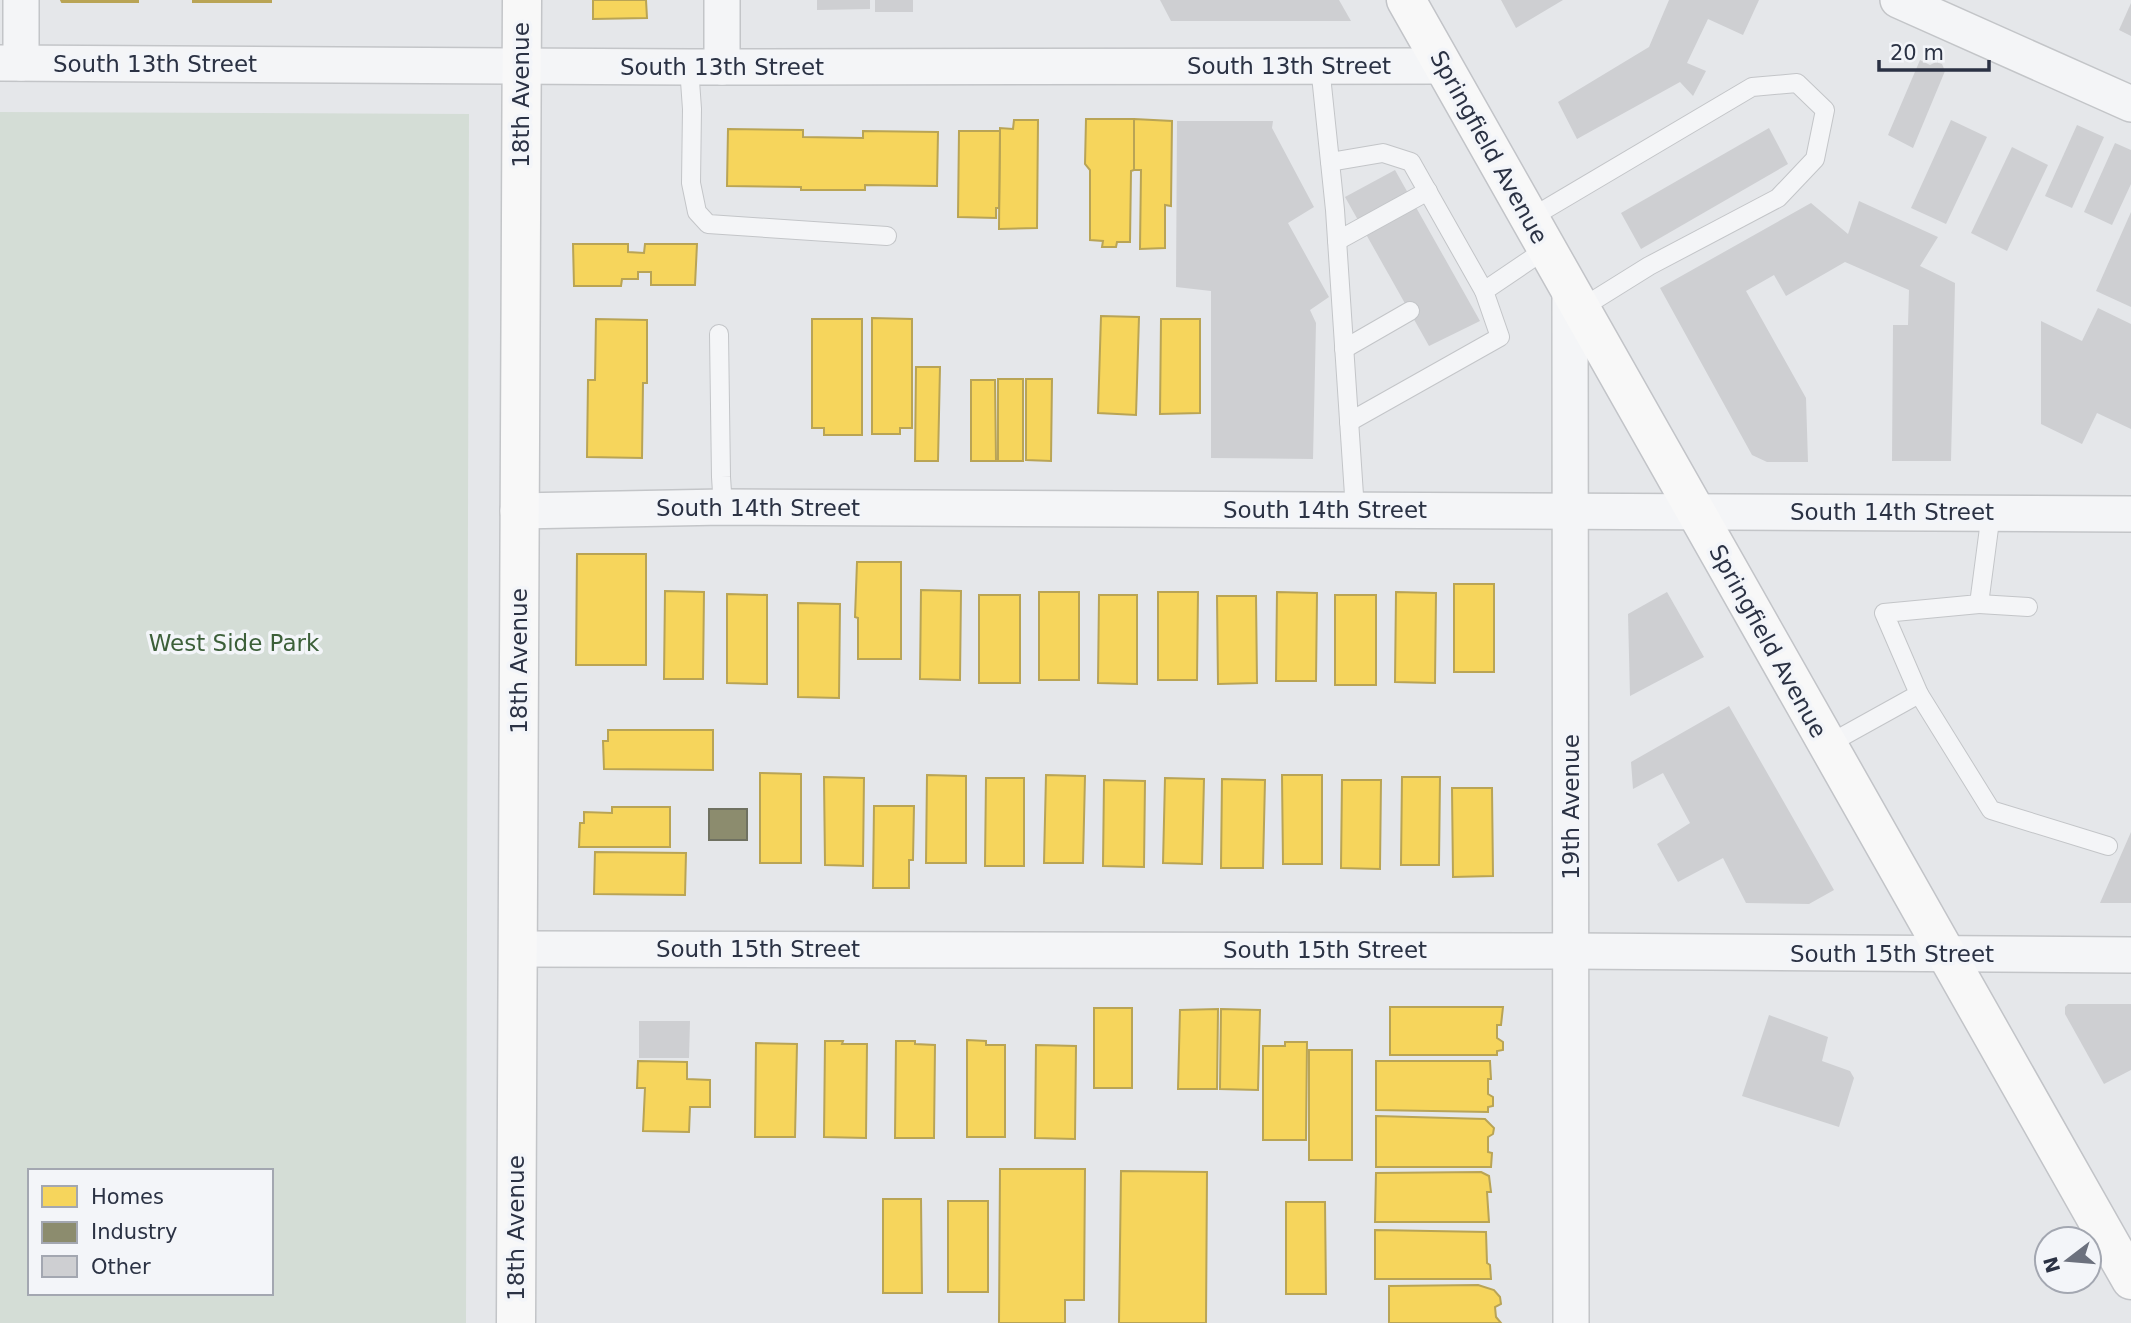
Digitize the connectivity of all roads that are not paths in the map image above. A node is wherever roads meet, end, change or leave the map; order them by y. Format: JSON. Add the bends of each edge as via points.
{"nodes":[{"id":1,"x":21,"y":0,"type":"edge"},
{"id":2,"x":522,"y":0,"type":"edge"},
{"id":3,"x":722,"y":0,"type":"edge"},
{"id":4,"x":1406,"y":0,"type":"edge"},
{"id":5,"x":1898,"y":0,"type":"edge"},
{"id":6,"x":10,"y":63,"type":"edge"},
{"id":7,"x":522,"y":66,"type":"junction"},
{"id":8,"x":1320,"y":66,"type":"junction"},
{"id":9,"x":1443,"y":66,"type":"junction"},
{"id":10,"x":706,"y":67,"type":"junction"},
{"id":11,"x":2131,"y":104,"type":"edge"},
{"id":12,"x":1330,"y":162,"type":"junction"},
{"id":13,"x":1428,"y":191,"type":"junction"},
{"id":14,"x":1538,"y":234,"type":"junction"},
{"id":15,"x":887,"y":236,"type":"dead end"},
{"id":16,"x":1337,"y":242,"type":"junction"},
{"id":17,"x":1484,"y":290,"type":"junction"},
{"id":18,"x":1575,"y":300,"type":"junction"},
{"id":19,"x":1410,"y":311,"type":"dead end"},
{"id":20,"x":719,"y":334,"type":"dead end"},
{"id":21,"x":1344,"y":349,"type":"junction"},
{"id":22,"x":1349,"y":422,"type":"junction"},
{"id":23,"x":723,"y":507,"type":"junction"},
{"id":24,"x":1355,"y":510,"type":"junction"},
{"id":25,"x":1571,"y":510,"type":"junction"},
{"id":26,"x":518,"y":511,"type":"junction"},
{"id":27,"x":1695,"y":511,"type":"junction"},
{"id":28,"x":1991,"y":513,"type":"junction"},
{"id":29,"x":2131,"y":514,"type":"edge"},
{"id":30,"x":1979,"y":604,"type":"junction"},
{"id":31,"x":2028,"y":607,"type":"dead end"},
{"id":32,"x":1919,"y":694,"type":"junction"},
{"id":33,"x":1826,"y":745,"type":"junction"},
{"id":34,"x":2108,"y":846,"type":"dead end"},
{"id":35,"x":519,"y":949,"type":"junction"},
{"id":36,"x":1571,"y":951,"type":"junction"},
{"id":37,"x":1945,"y":954,"type":"junction"},
{"id":38,"x":2131,"y":955,"type":"edge"},
{"id":39,"x":2131,"y":1280,"type":"edge"},
{"id":40,"x":516,"y":1323,"type":"edge"},
{"id":41,"x":1572,"y":1323,"type":"edge"}],
"edges":[{"from":1,"to":6,"type":"street"},
{"from":2,"to":7,"type":"main road","name":"18th Avenue"},
{"from":3,"to":10,"type":"street"},
{"from":4,"to":9,"type":"main road","name":"Springfield Avenue"},
{"from":5,"to":11,"type":"street"},
{"from":6,"to":7,"type":"street","name":"South 13th Street"},
{"from":7,"to":10,"type":"street","name":"South 13th Street"},
{"from":7,"to":26,"type":"main road","name":"18th Avenue"},
{"from":8,"to":9,"type":"street","name":"South 13th Street"},
{"from":8,"to":10,"type":"street","name":"South 13th Street"},
{"from":8,"to":12,"type":"lane"},
{"from":9,"to":14,"type":"main road","name":"Springfield Avenue"},
{"from":10,"to":15,"type":"lane","via":[[692,109],[691,183],[697,212],[708,223]]},
{"from":12,"to":13,"type":"lane","via":[[1383,153],[1411,163]]},
{"from":12,"to":16,"type":"lane"},
{"from":13,"to":16,"type":"lane"},
{"from":13,"to":17,"type":"lane","via":[[1466,279]]},
{"from":14,"to":17,"type":"lane"},
{"from":14,"to":18,"type":"main road","name":"Springfield Avenue"},
{"from":14,"to":18,"type":"lane","via":[[1752,87],[1797,83],[1825,110],[1815,159],[1777,198]]},
{"from":16,"to":21,"type":"lane"},
{"from":17,"to":22,"type":"lane","via":[[1500,337]]},
{"from":18,"to":25,"type":"street","name":"19th Avenue"},
{"from":18,"to":27,"type":"main road","name":"Springfield Avenue"},
{"from":19,"to":21,"type":"lane"},
{"from":20,"to":23,"type":"lane"},
{"from":21,"to":22,"type":"lane"},
{"from":22,"to":24,"type":"lane"},
{"from":23,"to":24,"type":"street","name":"South 14th Street"},
{"from":23,"to":26,"type":"street","name":"South 14th Street"},
{"from":24,"to":25,"type":"street","name":"South 14th Street"},
{"from":25,"to":27,"type":"street","name":"South 14th Street"},
{"from":25,"to":36,"type":"street","name":"19th Avenue"},
{"from":26,"to":35,"type":"main road","name":"18th Avenue"},
{"from":27,"to":28,"type":"street","name":"South 14th Street"},
{"from":27,"to":33,"type":"main road","name":"Springfield Avenue"},
{"from":28,"to":29,"type":"street","name":"South 14th Street"},
{"from":28,"to":30,"type":"lane"},
{"from":30,"to":31,"type":"lane"},
{"from":30,"to":32,"type":"lane","via":[[1884,613]]},
{"from":32,"to":33,"type":"lane"},
{"from":32,"to":34,"type":"lane","via":[[1991,810]]},
{"from":33,"to":37,"type":"main road","name":"Springfield Avenue"},
{"from":35,"to":36,"type":"street","name":"South 15th Street"},
{"from":35,"to":40,"type":"main road","name":"18th Avenue"},
{"from":36,"to":37,"type":"street","name":"South 15th Street"},
{"from":36,"to":41,"type":"street","name":"19th Avenue"},
{"from":37,"to":38,"type":"street","name":"South 15th Street"},
{"from":37,"to":39,"type":"main road","name":"Springfield Avenue"}]}
